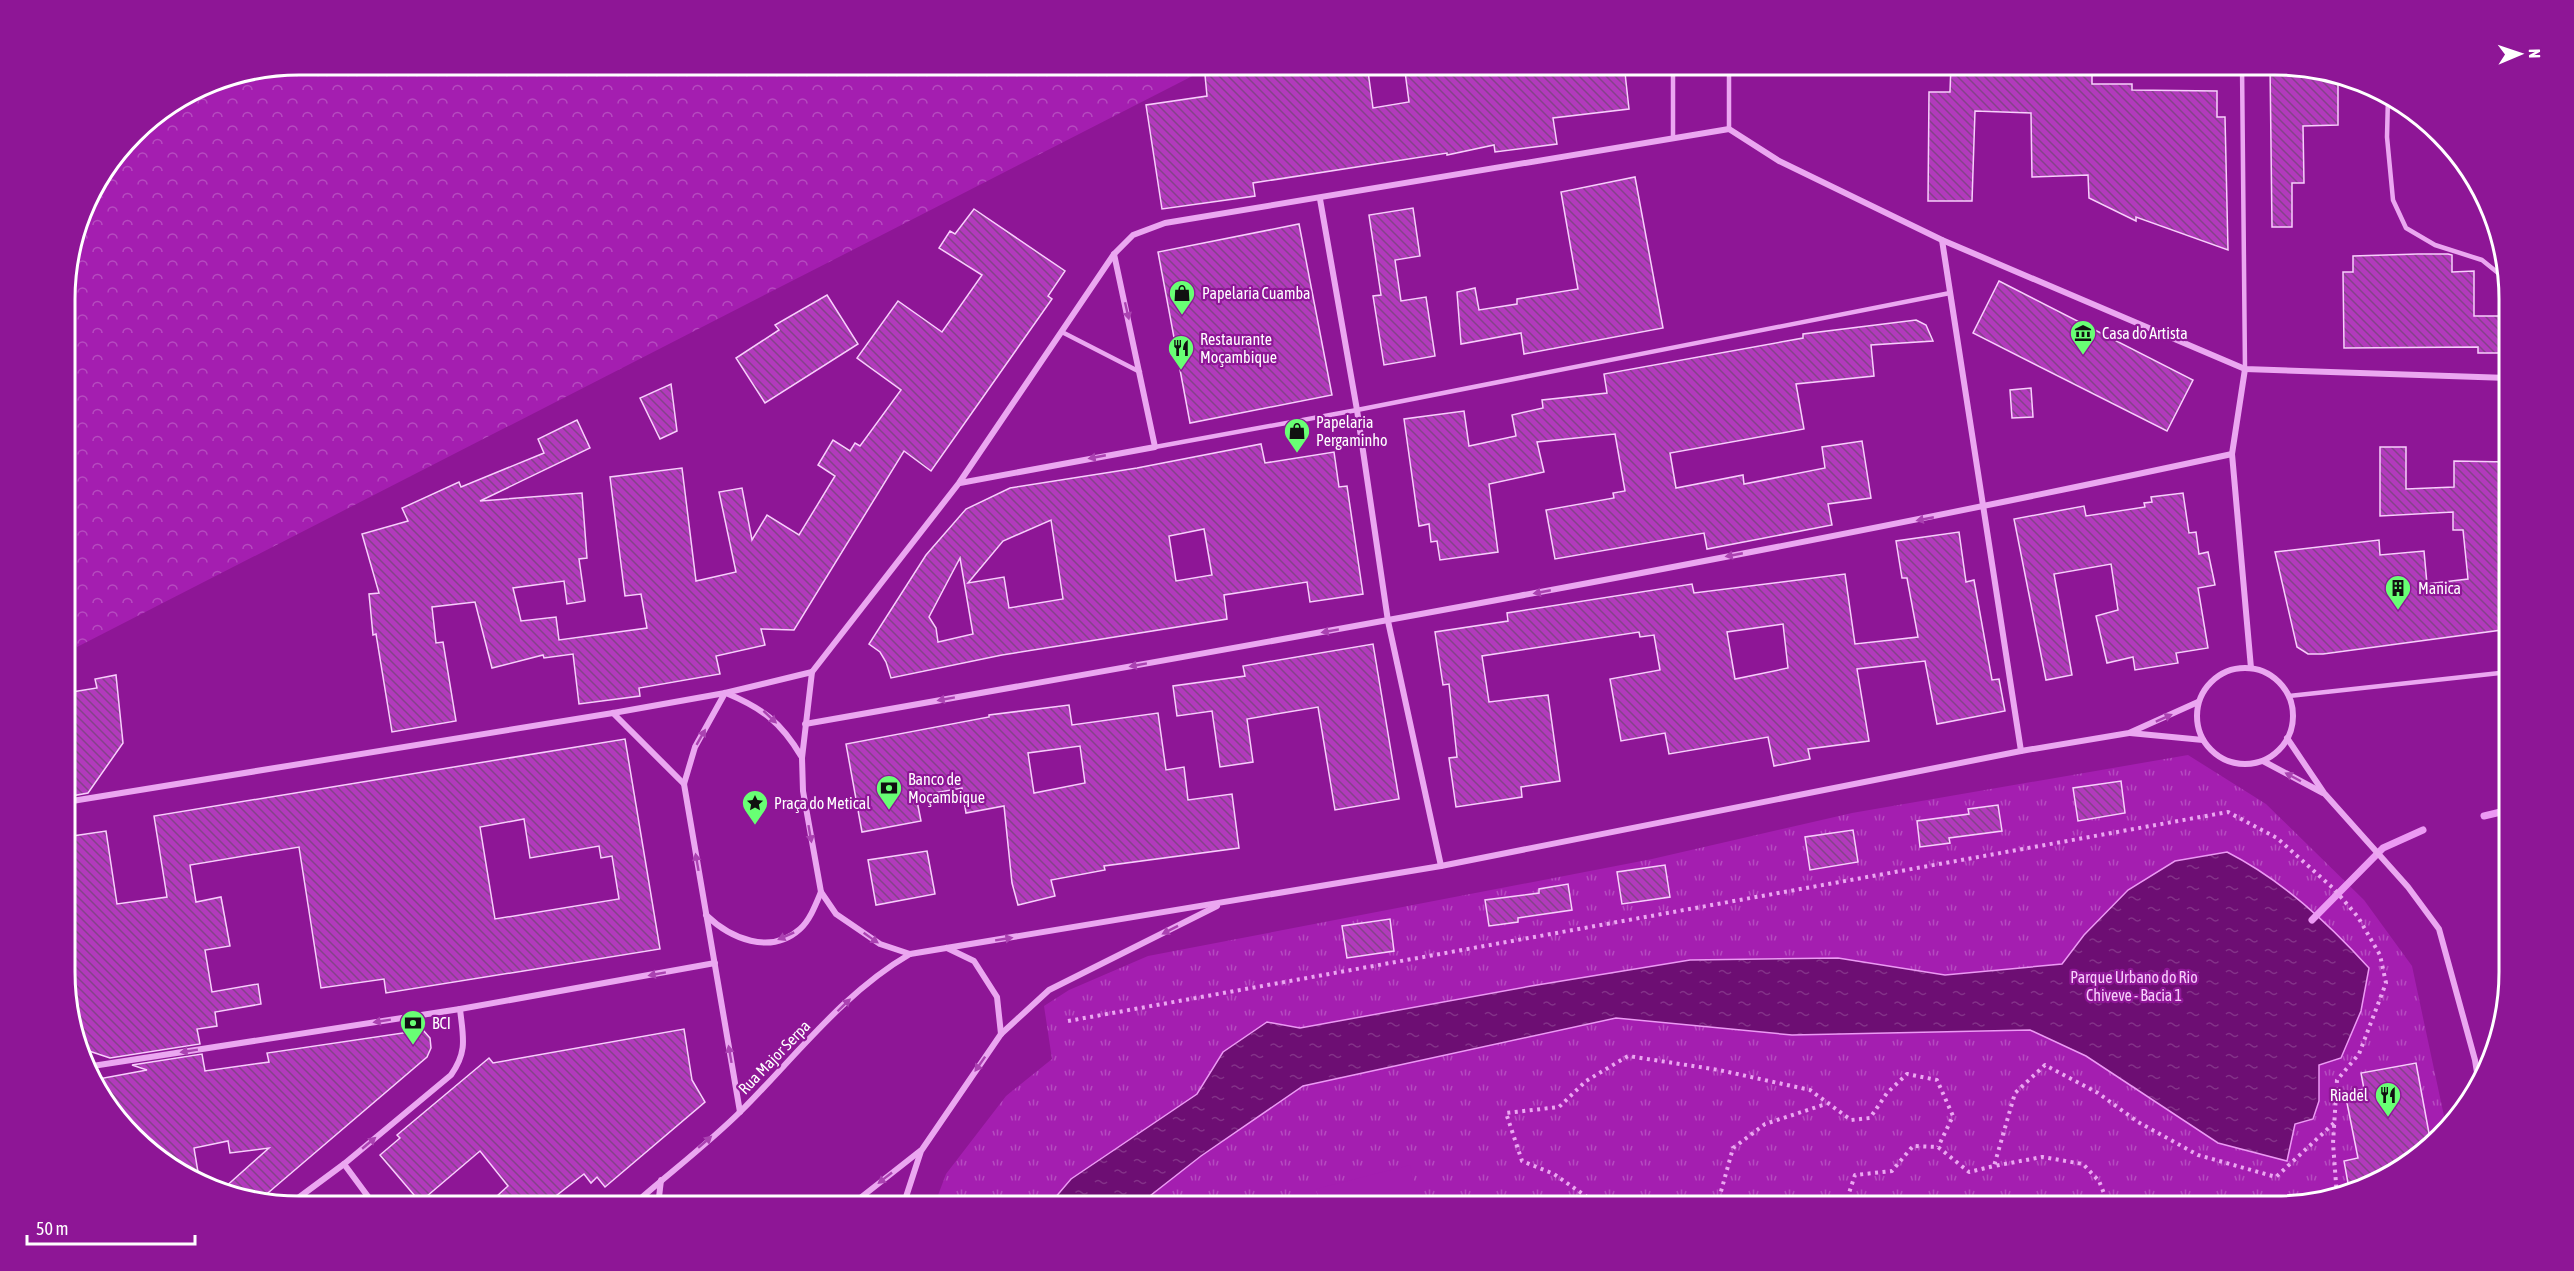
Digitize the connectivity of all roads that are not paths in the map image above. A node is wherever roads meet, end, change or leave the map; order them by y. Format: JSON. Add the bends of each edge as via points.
{"nodes":[{"id":1,"x":1673,"y":75,"type":"edge"},
{"id":2,"x":1729,"y":75,"type":"edge"},
{"id":3,"x":2242,"y":75,"type":"edge"},
{"id":4,"x":2388,"y":106,"type":"edge"},
{"id":5,"x":1729,"y":129,"type":"junction"},
{"id":6,"x":1673,"y":138,"type":"junction"},
{"id":7,"x":1320,"y":199,"type":"junction"},
{"id":8,"x":1942,"y":240,"type":"junction"},
{"id":9,"x":1114,"y":254,"type":"junction"},
{"id":10,"x":2497,"y":272,"type":"edge"},
{"id":11,"x":1950,"y":293,"type":"junction"},
{"id":12,"x":1062,"y":332,"type":"junction"},
{"id":13,"x":2245,"y":369,"type":"junction"},
{"id":14,"x":1141,"y":373,"type":"junction"},
{"id":15,"x":2499,"y":378,"type":"edge"},
{"id":16,"x":1357,"y":410,"type":"junction"},
{"id":17,"x":1155,"y":447,"type":"junction"},
{"id":18,"x":2232,"y":454,"type":"junction"},
{"id":19,"x":960,"y":483,"type":"junction"},
{"id":20,"x":1983,"y":508,"type":"junction"},
{"id":21,"x":1388,"y":621,"type":"junction"},
{"id":22,"x":2251,"y":668,"type":"junction"},
{"id":23,"x":812,"y":672,"type":"junction"},
{"id":24,"x":2499,"y":673,"type":"edge"},
{"id":25,"x":725,"y":693,"type":"junction"},
{"id":26,"x":2289,"y":696,"type":"junction"},
{"id":27,"x":2198,"y":702,"type":"junction"},
{"id":28,"x":613,"y":713,"type":"junction"},
{"id":29,"x":805,"y":724,"type":"junction"},
{"id":30,"x":2129,"y":733,"type":"junction"},
{"id":31,"x":2287,"y":738,"type":"junction"},
{"id":32,"x":2203,"y":740,"type":"junction"},
{"id":33,"x":2021,"y":751,"type":"junction"},
{"id":34,"x":801,"y":758,"type":"junction"},
{"id":35,"x":2263,"y":760,"type":"junction"},
{"id":36,"x":684,"y":784,"type":"junction"},
{"id":37,"x":2324,"y":793,"type":"junction"},
{"id":38,"x":75,"y":801,"type":"edge"},
{"id":39,"x":1441,"y":866,"type":"junction"},
{"id":40,"x":821,"y":892,"type":"junction"},
{"id":41,"x":1222,"y":904,"type":"junction"},
{"id":42,"x":706,"y":915,"type":"junction"},
{"id":43,"x":946,"y":948,"type":"junction"},
{"id":44,"x":910,"y":954,"type":"junction"},
{"id":45,"x":714,"y":963,"type":"junction"},
{"id":46,"x":460,"y":1009,"type":"junction"},
{"id":47,"x":1001,"y":1034,"type":"junction"},
{"id":48,"x":95,"y":1066,"type":"edge"},
{"id":49,"x":2477,"y":1070,"type":"edge"},
{"id":50,"x":740,"y":1112,"type":"junction"},
{"id":51,"x":921,"y":1150,"type":"junction"},
{"id":52,"x":345,"y":1164,"type":"junction"},
{"id":53,"x":661,"y":1180,"type":"junction"},
{"id":54,"x":301,"y":1196,"type":"edge"},
{"id":55,"x":368,"y":1196,"type":"edge"},
{"id":56,"x":643,"y":1196,"type":"edge"},
{"id":57,"x":659,"y":1196,"type":"edge"},
{"id":58,"x":863,"y":1196,"type":"edge"},
{"id":59,"x":906,"y":1196,"type":"edge"}],
"edges":[{"from":1,"to":6,"type":"lane"},
{"from":2,"to":5,"type":"lane"},
{"from":3,"to":13,"type":"lane"},
{"from":4,"to":10,"type":"lane","via":[[2393,200],[2406,228],[2435,245],[2482,260]]},
{"from":5,"to":6,"type":"street"},
{"from":5,"to":8,"type":"street","via":[[1779,161]]},
{"from":6,"to":7,"type":"street"},
{"from":7,"to":9,"type":"street","via":[[1165,223],[1133,235]]},
{"from":7,"to":16,"type":"street"},
{"from":8,"to":11,"type":"street"},
{"from":8,"to":13,"type":"street"},
{"from":9,"to":12,"type":"street"},
{"from":9,"to":14,"type":"street","one_way":true},
{"from":11,"to":16,"type":"lane"},
{"from":11,"to":20,"type":"street"},
{"from":12,"to":14,"type":"lane"},
{"from":12,"to":19,"type":"street"},
{"from":13,"to":15,"type":"street"},
{"from":13,"to":18,"type":"street"},
{"from":14,"to":17,"type":"street"},
{"from":16,"to":17,"type":"lane"},
{"from":16,"to":21,"type":"street"},
{"from":17,"to":19,"type":"street","one_way":true},
{"from":18,"to":20,"type":"street"},
{"from":18,"to":22,"type":"street"},
{"from":19,"to":23,"type":"street"},
{"from":20,"to":21,"type":"street","one_way":true},
{"from":20,"to":33,"type":"street"},
{"from":21,"to":29,"type":"street","one_way":true},
{"from":21,"to":39,"type":"street"},
{"from":22,"to":26,"type":"street","via":[[2273,677]]},
{"from":22,"to":27,"type":"street","via":[[2228,670],[2209,683]]},
{"from":23,"to":25,"type":"street"},
{"from":23,"to":29,"type":"street"},
{"from":24,"to":26,"type":"lane"},
{"from":25,"to":28,"type":"street"},
{"from":25,"to":34,"type":"street","one_way":true,"via":[[766,712],[782,728]]},
{"from":36,"to":25,"type":"street","one_way":true,"via":[[695,747]]},
{"from":26,"to":31,"type":"street","via":[[2293,717]]},
{"from":30,"to":27,"type":"street","one_way":true},
{"from":27,"to":32,"type":"street","via":[[2197,722]]},
{"from":28,"to":36,"type":"street"},
{"from":28,"to":38,"type":"street"},
{"from":29,"to":34,"type":"street"},
{"from":30,"to":32,"type":"street"},
{"from":30,"to":33,"type":"street","name":"Rua Major Serpa"},
{"from":31,"to":35,"type":"street","via":[[2277,752]]},
{"from":31,"to":37,"type":"street"},
{"from":32,"to":35,"type":"street","via":[[2229,762],[2252,764]]},
{"from":33,"to":39,"type":"street","name":"Rua Major Serpa"},
{"from":34,"to":40,"type":"street","one_way":true,"via":[[806,812]]},
{"from":37,"to":35,"type":"street","one_way":true},
{"from":42,"to":36,"type":"street","one_way":true},
{"from":37,"to":49,"type":"street","via":[[2408,887],[2439,929]]},
{"from":39,"to":41,"type":"street","name":"Rua Major Serpa"},
{"from":40,"to":42,"type":"street","one_way":true,"via":[[800,929],[784,939],[765,943],[746,941]]},
{"from":40,"to":44,"type":"street","one_way":true,"via":[[836,914],[880,944]]},
{"from":43,"to":41,"type":"street","name":"Rua Major Serpa","one_way":true},
{"from":41,"to":47,"type":"street","one_way":true,"via":[[1050,990]]},
{"from":42,"to":45,"type":"street"},
{"from":43,"to":44,"type":"street","name":"Rua Major Serpa"},
{"from":43,"to":47,"type":"street","via":[[974,961],[998,997]]},
{"from":50,"to":44,"type":"street","name":"Rua Major Serpa","one_way":true,"via":[[844,1005],[883,970]]},
{"from":45,"to":46,"type":"street","one_way":true},
{"from":50,"to":45,"type":"street","one_way":true},
{"from":46,"to":48,"type":"street","one_way":true},
{"from":52,"to":46,"type":"street","one_way":true,"via":[[451,1075],[461,1060],[464,1044]]},
{"from":47,"to":51,"type":"street","one_way":true},
{"from":53,"to":50,"type":"street","name":"Rua Major Serpa","one_way":true},
{"from":51,"to":58,"type":"street","one_way":true},
{"from":51,"to":59,"type":"street"},
{"from":52,"to":54,"type":"street"},
{"from":52,"to":55,"type":"street"},
{"from":53,"to":56,"type":"street","name":"Rua Major Serpa"},
{"from":53,"to":57,"type":"street"}]}
